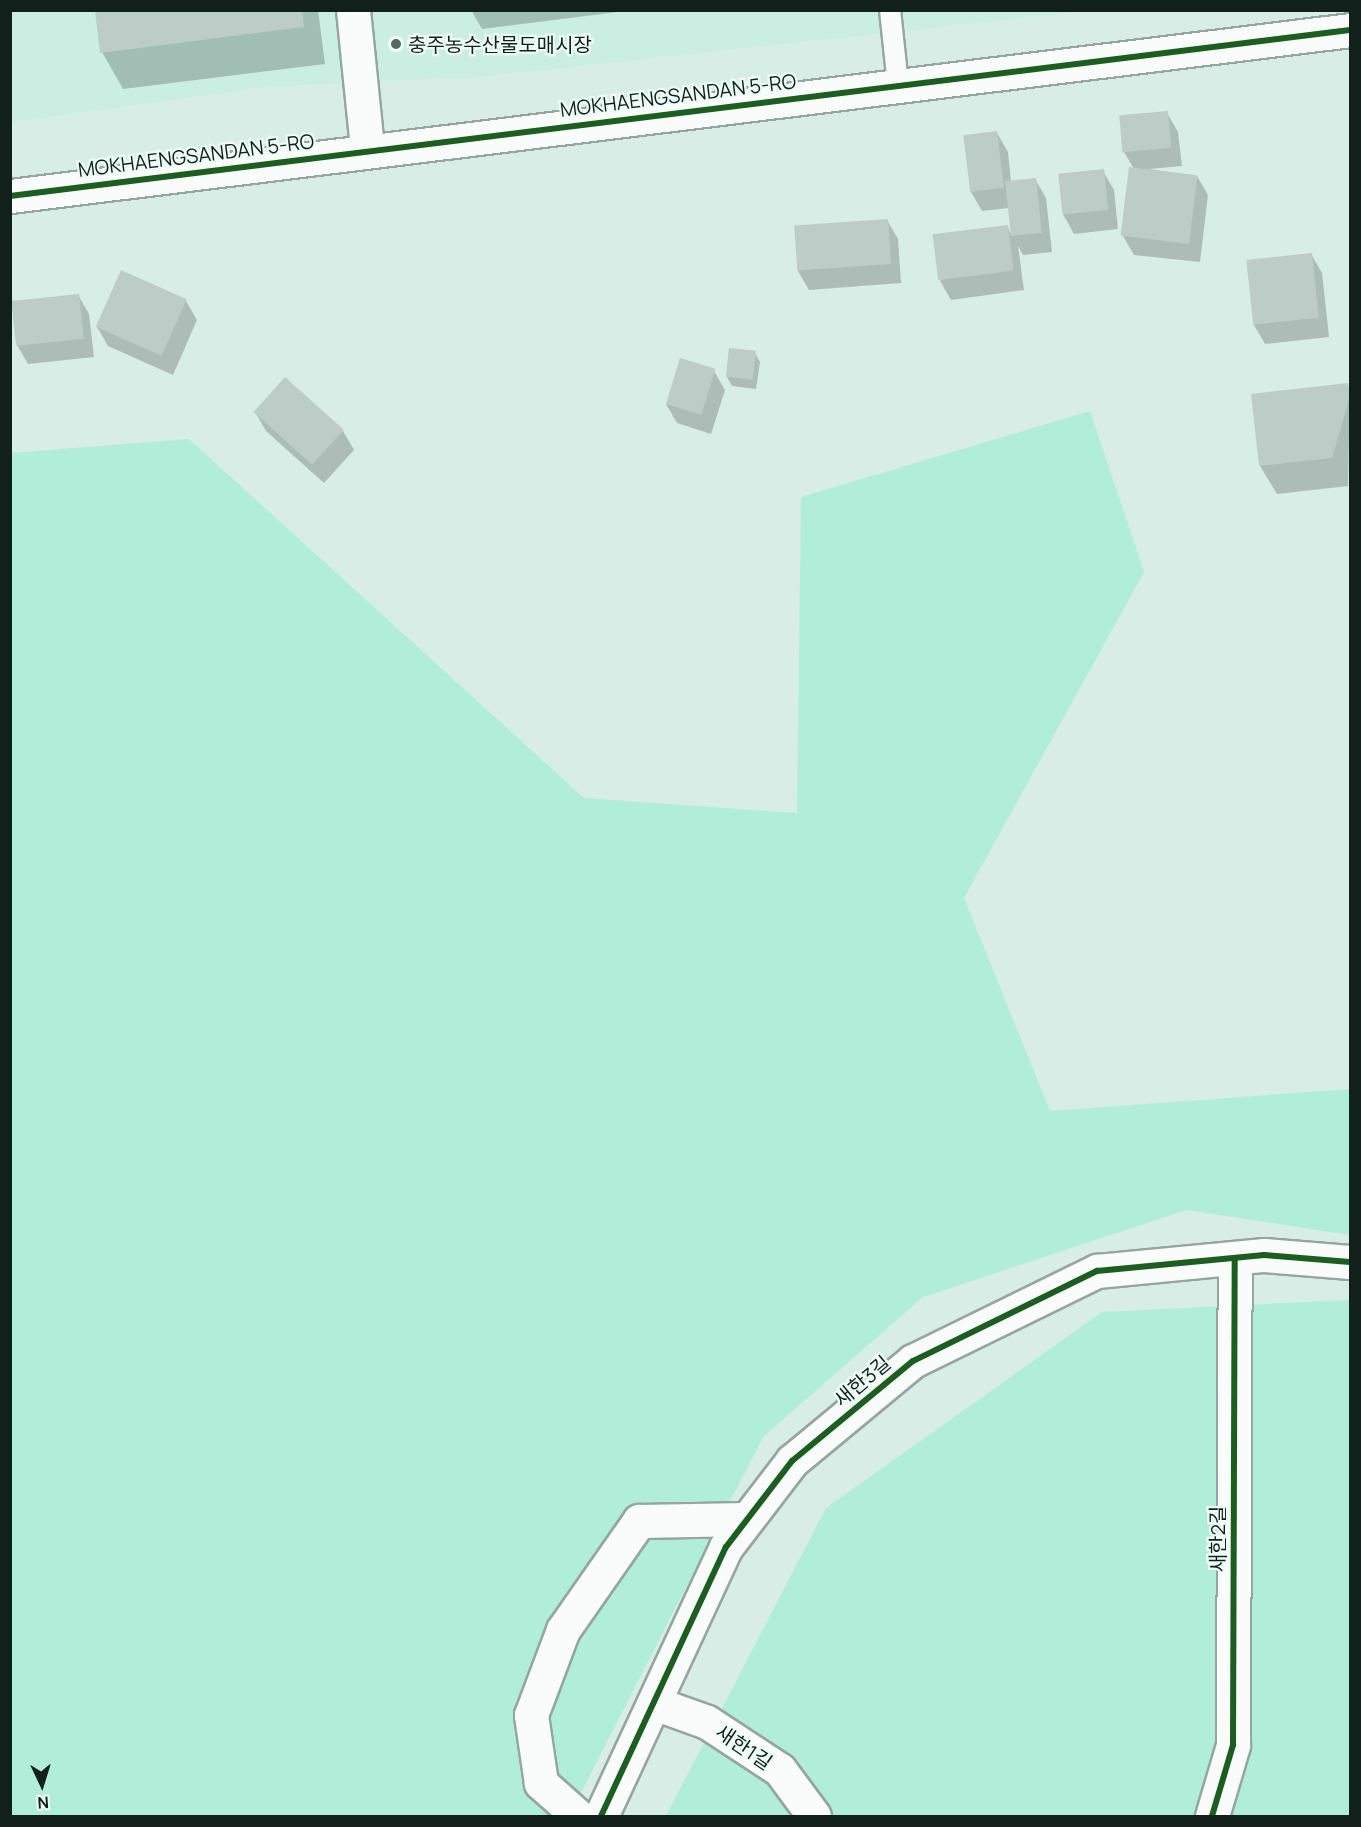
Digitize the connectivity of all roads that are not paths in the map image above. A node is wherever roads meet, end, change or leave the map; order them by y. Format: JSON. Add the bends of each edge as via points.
{"nodes":[{"id":1,"x":353,"y":10,"type":"edge"},
{"id":2,"x":890,"y":10,"type":"edge"},
{"id":3,"x":1350,"y":30,"type":"edge"},
{"id":4,"x":897,"y":85,"type":"junction"},
{"id":5,"x":367,"y":149,"type":"junction"},
{"id":6,"x":10,"y":196,"type":"edge"},
{"id":7,"x":1235,"y":1258,"type":"junction"},
{"id":8,"x":1350,"y":1262,"type":"edge"},
{"id":9,"x":747,"y":1519,"type":"junction"},
{"id":10,"x":654,"y":1703,"type":"junction"},
{"id":11,"x":578,"y":1816,"type":"edge"},
{"id":12,"x":601,"y":1816,"type":"edge"},
{"id":13,"x":814,"y":1816,"type":"edge"},
{"id":14,"x":1212,"y":1816,"type":"edge"}],
"edges":[{"from":1,"to":5,"type":"street"},
{"from":2,"to":4,"type":"lane"},
{"from":3,"to":4,"type":"street","name":"MOKHAENGSANDAN 5-RO"},
{"from":4,"to":5,"type":"street","name":"MOKHAENGSANDAN 5-RO"},
{"from":5,"to":6,"type":"street","name":"MOKHAENGSANDAN 5-RO"},
{"from":7,"to":8,"type":"street","name":"새한3길","via":[[1264,1255]]},
{"from":7,"to":9,"type":"street","name":"새한3길","via":[[1097,1271],[913,1361],[792,1461]]},
{"from":7,"to":14,"type":"street","name":"새한2길","via":[[1233,1745]]},
{"from":9,"to":10,"type":"street","name":"새한3길","via":[[726,1547]]},
{"from":9,"to":11,"type":"street","via":[[639,1521],[564,1630],[531,1715],[541,1783]]},
{"from":10,"to":12,"type":"street","name":"새한3길"},
{"from":10,"to":13,"type":"street","name":"새한1길","via":[[707,1722],[780,1770]]}]}
